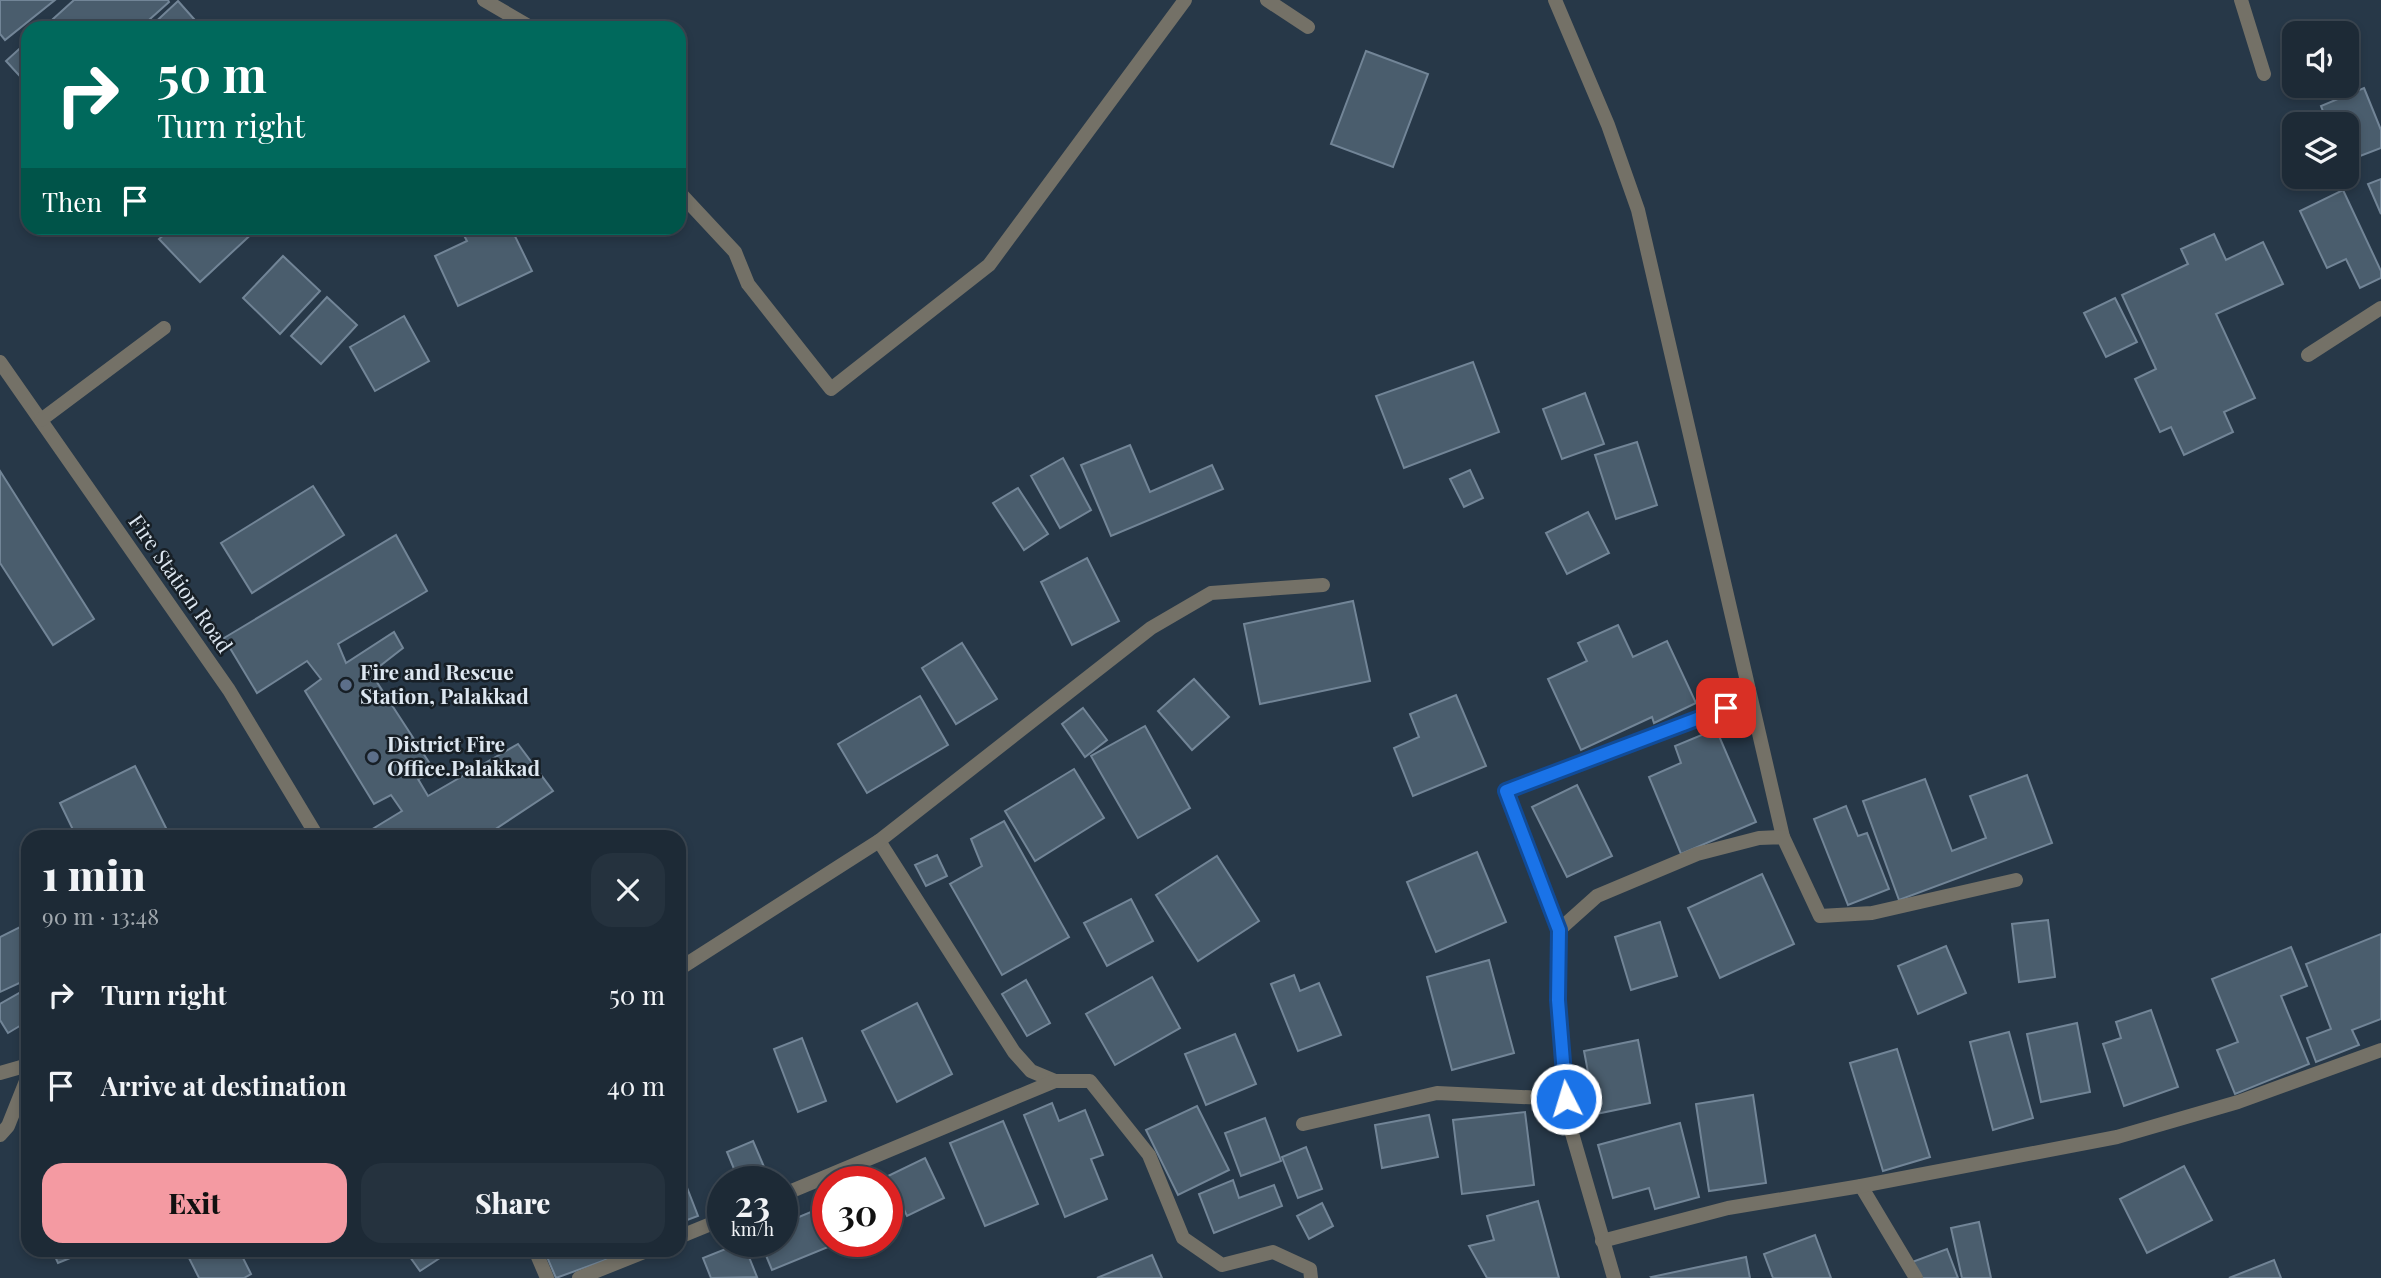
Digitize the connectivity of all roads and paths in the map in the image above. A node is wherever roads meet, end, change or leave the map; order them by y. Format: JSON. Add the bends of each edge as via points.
{"nodes":[{"id":1,"x":484,"y":0,"type":"edge"},
{"id":2,"x":1185,"y":0,"type":"edge"},
{"id":3,"x":1266,"y":0,"type":"edge"},
{"id":4,"x":1555,"y":0,"type":"edge"},
{"id":5,"x":2241,"y":0,"type":"edge"},
{"id":6,"x":520,"y":21,"type":"edge"},
{"id":7,"x":1308,"y":27,"type":"dead end"},
{"id":8,"x":2264,"y":74,"type":"dead end"},
{"id":9,"x":686,"y":200,"type":"edge"},
{"id":10,"x":2381,"y":308,"type":"edge"},
{"id":11,"x":164,"y":328,"type":"dead end"},
{"id":12,"x":2308,"y":355,"type":"dead end"},
{"id":13,"x":0,"y":362,"type":"edge"},
{"id":14,"x":41,"y":421,"type":"junction"},
{"id":15,"x":1323,"y":585,"type":"dead end"},
{"id":16,"x":1750,"y":699,"type":"junction"},
{"id":17,"x":313,"y":830,"type":"edge"},
{"id":18,"x":1783,"y":837,"type":"junction"},
{"id":19,"x":879,"y":841,"type":"junction"},
{"id":20,"x":2016,"y":880,"type":"dead end"},
{"id":21,"x":1559,"y":930,"type":"junction"},
{"id":22,"x":686,"y":965,"type":"edge"},
{"id":23,"x":2381,"y":1050,"type":"edge"},
{"id":24,"x":21,"y":1067,"type":"edge"},
{"id":25,"x":0,"y":1073,"type":"edge"},
{"id":26,"x":1055,"y":1081,"type":"junction"},
{"id":27,"x":21,"y":1094,"type":"edge"},
{"id":28,"x":1566,"y":1099,"type":"junction"},
{"id":29,"x":1303,"y":1124,"type":"dead end"},
{"id":30,"x":0,"y":1135,"type":"edge"},
{"id":31,"x":1861,"y":1186,"type":"junction"},
{"id":32,"x":798,"y":1188,"type":"edge"},
{"id":33,"x":707,"y":1226,"type":"edge"},
{"id":34,"x":686,"y":1234,"type":"edge"},
{"id":35,"x":1602,"y":1241,"type":"junction"},
{"id":36,"x":538,"y":1257,"type":"edge"},
{"id":37,"x":632,"y":1257,"type":"edge"},
{"id":38,"x":547,"y":1278,"type":"edge"},
{"id":39,"x":579,"y":1278,"type":"edge"},
{"id":40,"x":1311,"y":1278,"type":"edge"},
{"id":41,"x":1614,"y":1278,"type":"edge"},
{"id":42,"x":1916,"y":1278,"type":"edge"}],
"edges":[{"from":1,"to":6,"type":"street"},
{"from":2,"to":9,"type":"street","via":[[989,265],[831,388],[748,284],[735,252]]},
{"from":3,"to":7,"type":"street"},
{"from":4,"to":16,"type":"street","via":[[1638,210]]},
{"from":5,"to":8,"type":"street"},
{"from":10,"to":12,"type":"street"},
{"from":11,"to":14,"type":"street"},
{"from":13,"to":14,"type":"street","name":"Fire Station Road"},
{"from":14,"to":17,"type":"street","name":"Fire Station Road","via":[[229,690]]},
{"from":15,"to":19,"type":"street","via":[[1211,593],[1151,628]]},
{"from":16,"to":18,"type":"street"},
{"from":16,"to":21,"type":"street","via":[[1506,791]]},
{"from":18,"to":20,"type":"street","via":[[1820,916],[1872,913]]},
{"from":18,"to":21,"type":"street","via":[[1759,838],[1697,854],[1597,895]]},
{"from":19,"to":22,"type":"street"},
{"from":19,"to":26,"type":"street","via":[[1014,1052],[1031,1071]]},
{"from":21,"to":28,"type":"street","via":[[1558,1000]]},
{"from":23,"to":31,"type":"street","via":[[2238,1102],[2117,1137]]},
{"from":24,"to":25,"type":"street"},
{"from":26,"to":32,"type":"street"},
{"from":26,"to":40,"type":"street","via":[[1090,1081],[1149,1155],[1184,1238],[1222,1265],[1273,1252],[1310,1269]]},
{"from":27,"to":30,"type":"street"},
{"from":28,"to":29,"type":"street","via":[[1437,1093]]},
{"from":28,"to":35,"type":"street"},
{"from":31,"to":35,"type":"street","via":[[1728,1208]]},
{"from":31,"to":42,"type":"street"},
{"from":33,"to":34,"type":"street"},
{"from":35,"to":41,"type":"street"},
{"from":36,"to":38,"type":"street"},
{"from":37,"to":39,"type":"street"}]}
